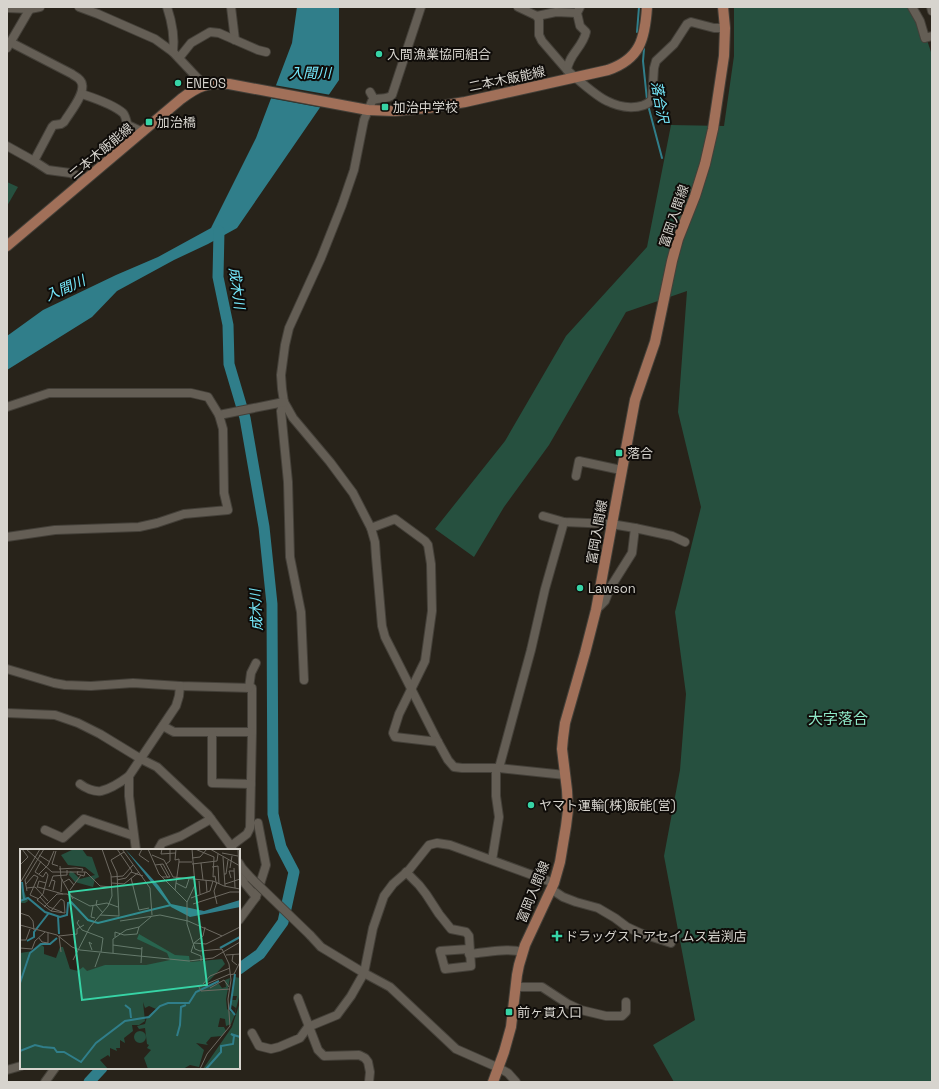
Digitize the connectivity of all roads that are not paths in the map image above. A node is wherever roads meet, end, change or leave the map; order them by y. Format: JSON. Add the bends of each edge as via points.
{"nodes":[{"id":1,"x":40,"y":7,"type":"edge"},
{"id":2,"x":79,"y":7,"type":"edge"},
{"id":3,"x":167,"y":7,"type":"edge"},
{"id":4,"x":231,"y":7,"type":"edge"},
{"id":5,"x":421,"y":7,"type":"edge"},
{"id":6,"x":518,"y":7,"type":"edge"},
{"id":7,"x":647,"y":7,"type":"edge"},
{"id":8,"x":723,"y":7,"type":"edge"},
{"id":9,"x":912,"y":7,"type":"edge"},
{"id":10,"x":931,"y":7,"type":"edge"},
{"id":11,"x":7,"y":8,"type":"edge"},
{"id":12,"x":30,"y":8,"type":"edge"},
{"id":13,"x":578,"y":10,"type":"edge"},
{"id":14,"x":932,"y":11,"type":"edge"},
{"id":15,"x":537,"y":16,"type":"junction"},
{"id":16,"x":725,"y":28,"type":"junction"},
{"id":17,"x":932,"y":36,"type":"edge"},
{"id":18,"x":235,"y":40,"type":"junction"},
{"id":19,"x":9,"y":45,"type":"edge"},
{"id":20,"x":266,"y":52,"type":"dead end"},
{"id":21,"x":176,"y":55,"type":"junction"},
{"id":22,"x":567,"y":70,"type":"junction"},
{"id":23,"x":575,"y":78,"type":"junction"},
{"id":24,"x":204,"y":85,"type":"junction"},
{"id":25,"x":370,"y":92,"type":"dead end"},
{"id":26,"x":82,"y":94,"type":"junction"},
{"id":27,"x":374,"y":100,"type":"junction"},
{"id":28,"x":364,"y":109,"type":"junction"},
{"id":29,"x":143,"y":132,"type":"junction"},
{"id":30,"x":7,"y":146,"type":"edge"},
{"id":31,"x":34,"y":161,"type":"junction"},
{"id":32,"x":87,"y":179,"type":"junction"},
{"id":33,"x":7,"y":246,"type":"edge"},
{"id":34,"x":284,"y":402,"type":"junction"},
{"id":35,"x":7,"y":408,"type":"edge"},
{"id":36,"x":219,"y":415,"type":"junction"},
{"id":37,"x":621,"y":470,"type":"junction"},
{"id":38,"x":576,"y":476,"type":"dead end"},
{"id":39,"x":543,"y":516,"type":"dead end"},
{"id":40,"x":564,"y":522,"type":"junction"},
{"id":41,"x":611,"y":524,"type":"junction"},
{"id":42,"x":371,"y":528,"type":"junction"},
{"id":43,"x":635,"y":528,"type":"junction"},
{"id":44,"x":7,"y":537,"type":"edge"},
{"id":45,"x":685,"y":542,"type":"dead end"},
{"id":46,"x":596,"y":610,"type":"junction"},
{"id":47,"x":256,"y":663,"type":"dead end"},
{"id":48,"x":7,"y":669,"type":"edge"},
{"id":49,"x":304,"y":680,"type":"dead end"},
{"id":50,"x":180,"y":686,"type":"junction"},
{"id":51,"x":249,"y":688,"type":"junction"},
{"id":52,"x":412,"y":690,"type":"junction"},
{"id":53,"x":7,"y":713,"type":"edge"},
{"id":54,"x":163,"y":726,"type":"junction"},
{"id":55,"x":252,"y":732,"type":"junction"},
{"id":56,"x":212,"y":733,"type":"junction"},
{"id":57,"x":438,"y":742,"type":"junction"},
{"id":58,"x":141,"y":759,"type":"junction"},
{"id":59,"x":498,"y":768,"type":"junction"},
{"id":60,"x":565,"y":775,"type":"junction"},
{"id":61,"x":129,"y":776,"type":"junction"},
{"id":62,"x":80,"y":784,"type":"dead end"},
{"id":63,"x":251,"y":784,"type":"junction"},
{"id":64,"x":211,"y":819,"type":"junction"},
{"id":65,"x":258,"y":823,"type":"dead end"},
{"id":66,"x":45,"y":830,"type":"dead end"},
{"id":67,"x":134,"y":836,"type":"junction"},
{"id":68,"x":232,"y":848,"type":"edge"},
{"id":69,"x":136,"y":849,"type":"edge"},
{"id":70,"x":159,"y":849,"type":"edge"},
{"id":71,"x":492,"y":860,"type":"junction"},
{"id":72,"x":240,"y":865,"type":"edge"},
{"id":73,"x":406,"y":872,"type":"junction"},
{"id":74,"x":240,"y":877,"type":"edge"},
{"id":75,"x":552,"y":886,"type":"junction"},
{"id":76,"x":256,"y":897,"type":"junction"},
{"id":77,"x":240,"y":919,"type":"edge"},
{"id":78,"x":672,"y":943,"type":"dead end"},
{"id":79,"x":523,"y":952,"type":"junction"},
{"id":80,"x":364,"y":973,"type":"junction"},
{"id":81,"x":516,"y":987,"type":"junction"},
{"id":82,"x":298,"y":998,"type":"dead end"},
{"id":83,"x":626,"y":1002,"type":"dead end"},
{"id":84,"x":308,"y":1027,"type":"junction"},
{"id":85,"x":252,"y":1033,"type":"dead end"},
{"id":86,"x":20,"y":1066,"type":"edge"},
{"id":87,"x":498,"y":1068,"type":"junction"},
{"id":88,"x":54,"y":1069,"type":"edge"},
{"id":89,"x":7,"y":1070,"type":"edge"},
{"id":90,"x":45,"y":1082,"type":"edge"},
{"id":91,"x":369,"y":1082,"type":"edge"},
{"id":92,"x":493,"y":1082,"type":"edge"},
{"id":93,"x":516,"y":1082,"type":"edge"}],
"edges":[{"from":1,"to":12,"type":"street"},
{"from":2,"to":21,"type":"street","via":[[155,39]]},
{"from":3,"to":21,"type":"street"},
{"from":4,"to":18,"type":"street"},
{"from":5,"to":27,"type":"street","via":[[392,95]]},
{"from":6,"to":15,"type":"street"},
{"from":7,"to":23,"type":"main road","name":"二本木飯能線","via":[[644,35],[634,54],[614,68]]},
{"from":8,"to":16,"type":"main road","name":"富岡入間線"},
{"from":9,"to":17,"type":"street","via":[[925,38]]},
{"from":10,"to":14,"type":"street"},
{"from":11,"to":12,"type":"street"},
{"from":12,"to":19,"type":"street"},
{"from":13,"to":15,"type":"street"},
{"from":13,"to":22,"type":"street","via":[[580,26],[586,32],[584,40],[568,63]]},
{"from":15,"to":22,"type":"street","via":[[542,41]]},
{"from":16,"to":23,"type":"street","via":[[691,22],[686,24],[674,44],[656,61],[652,100],[640,107],[606,101]]},
{"from":16,"to":37,"type":"main road","name":"富岡入間線","via":[[724,56],[705,164],[678,239],[655,342],[635,400]]},
{"from":18,"to":20,"type":"street"},
{"from":18,"to":21,"type":"street","via":[[210,32]]},
{"from":19,"to":26,"type":"street","via":[[59,67],[79,79],[82,83]]},
{"from":21,"to":24,"type":"street"},
{"from":22,"to":23,"type":"street"},
{"from":23,"to":28,"type":"main road","name":"二本木飯能線","via":[[445,105],[394,111]]},
{"from":24,"to":28,"type":"main road","name":"二本木飯能線","via":[[222,84],[258,89]]},
{"from":24,"to":29,"type":"main road","name":"二本木飯能線","via":[[182,98]]},
{"from":25,"to":27,"type":"street"},
{"from":26,"to":29,"type":"street","via":[[123,113],[128,125]]},
{"from":26,"to":31,"type":"street","via":[[64,122],[52,127]]},
{"from":27,"to":28,"type":"street"},
{"from":28,"to":34,"type":"street","via":[[354,170],[321,258],[289,328],[281,375]]},
{"from":29,"to":32,"type":"main road","name":"二本木飯能線"},
{"from":30,"to":31,"type":"street"},
{"from":31,"to":32,"type":"street","via":[[48,170],[64,171]]},
{"from":32,"to":33,"type":"main road","name":"二本木飯能線"},
{"from":34,"to":36,"type":"street"},
{"from":34,"to":42,"type":"street","via":[[293,418],[353,494]]},
{"from":34,"to":49,"type":"street","via":[[281,411],[288,482],[290,557],[301,612]]},
{"from":35,"to":36,"type":"street","via":[[49,393],[191,393],[208,397]]},
{"from":36,"to":44,"type":"street","via":[[223,429],[224,493],[228,510],[184,514],[140,527],[55,530]]},
{"from":37,"to":38,"type":"street","via":[[579,461]]},
{"from":37,"to":41,"type":"main road","name":"富岡入間線"},
{"from":39,"to":40,"type":"street"},
{"from":40,"to":41,"type":"street"},
{"from":40,"to":59,"type":"street"},
{"from":41,"to":43,"type":"street"},
{"from":41,"to":46,"type":"main road","name":"富岡入間線"},
{"from":42,"to":52,"type":"street","via":[[382,626]]},
{"from":42,"to":52,"type":"street","via":[[395,518],[428,545],[432,612],[425,661]]},
{"from":43,"to":45,"type":"street","via":[[672,536]]},
{"from":43,"to":46,"type":"street","via":[[632,553],[610,588],[605,601]]},
{"from":46,"to":60,"type":"main road","name":"富岡入間線","via":[[565,723],[562,749]]},
{"from":47,"to":51,"type":"street","via":[[251,673]]},
{"from":48,"to":50,"type":"street","via":[[65,685],[133,683]]},
{"from":50,"to":51,"type":"street"},
{"from":50,"to":54,"type":"street","via":[[176,706]]},
{"from":51,"to":55,"type":"street","via":[[252,688]]},
{"from":52,"to":57,"type":"street"},
{"from":52,"to":57,"type":"street","via":[[399,714],[395,736]]},
{"from":53,"to":58,"type":"street","via":[[55,715],[100,734]]},
{"from":54,"to":56,"type":"street","via":[[174,732]]},
{"from":54,"to":58,"type":"street"},
{"from":55,"to":56,"type":"street"},
{"from":55,"to":63,"type":"street"},
{"from":56,"to":63,"type":"street","via":[[212,782]]},
{"from":57,"to":59,"type":"street","via":[[454,767]]},
{"from":58,"to":61,"type":"street"},
{"from":58,"to":64,"type":"street","via":[[157,767]]},
{"from":59,"to":60,"type":"street"},
{"from":59,"to":71,"type":"street","via":[[496,796],[499,817]]},
{"from":60,"to":75,"type":"main road","name":"富岡入間線","via":[[567,821],[560,862]]},
{"from":61,"to":62,"type":"street","via":[[100,792]]},
{"from":61,"to":67,"type":"street","via":[[128,796]]},
{"from":63,"to":68,"type":"street","via":[[250,828]]},
{"from":64,"to":68,"type":"street"},
{"from":64,"to":70,"type":"street","via":[[181,836],[162,843]]},
{"from":65,"to":76,"type":"street","via":[[266,866]]},
{"from":66,"to":67,"type":"street","via":[[63,838],[84,819]]},
{"from":67,"to":69,"type":"street"},
{"from":71,"to":73,"type":"street","via":[[437,843],[429,845]]},
{"from":71,"to":75,"type":"street"},
{"from":72,"to":80,"type":"street","bridge":true,"via":[[321,947]]},
{"from":73,"to":79,"type":"street","via":[[426,894],[451,929],[466,932],[469,936],[469,952]]},
{"from":73,"to":80,"type":"street","via":[[384,896],[373,928]]},
{"from":74,"to":76,"type":"street"},
{"from":75,"to":78,"type":"street","via":[[563,897],[598,908],[640,933]]},
{"from":75,"to":79,"type":"main road","name":"富岡入間線"},
{"from":76,"to":77,"type":"street"},
{"from":79,"to":81,"type":"main road","name":"富岡入間線"},
{"from":80,"to":84,"type":"street","via":[[337,1015]]},
{"from":80,"to":87,"type":"street","via":[[390,987],[456,1049]]},
{"from":81,"to":83,"type":"street","via":[[542,987],[581,1010],[606,1016],[622,1016],[626,1012]]},
{"from":81,"to":87,"type":"main road","name":"富岡入間線","via":[[511,1027]]},
{"from":82,"to":84,"type":"street"},
{"from":84,"to":85,"type":"street","via":[[300,1038],[271,1049],[259,1046]]},
{"from":84,"to":91,"type":"street","via":[[318,1050],[324,1056],[359,1055],[365,1058],[370,1072]]},
{"from":86,"to":89,"type":"street"},
{"from":87,"to":92,"type":"main road","name":"富岡入間線"},
{"from":87,"to":93,"type":"street","via":[[508,1073]]},
{"from":88,"to":90,"type":"street"}]}
